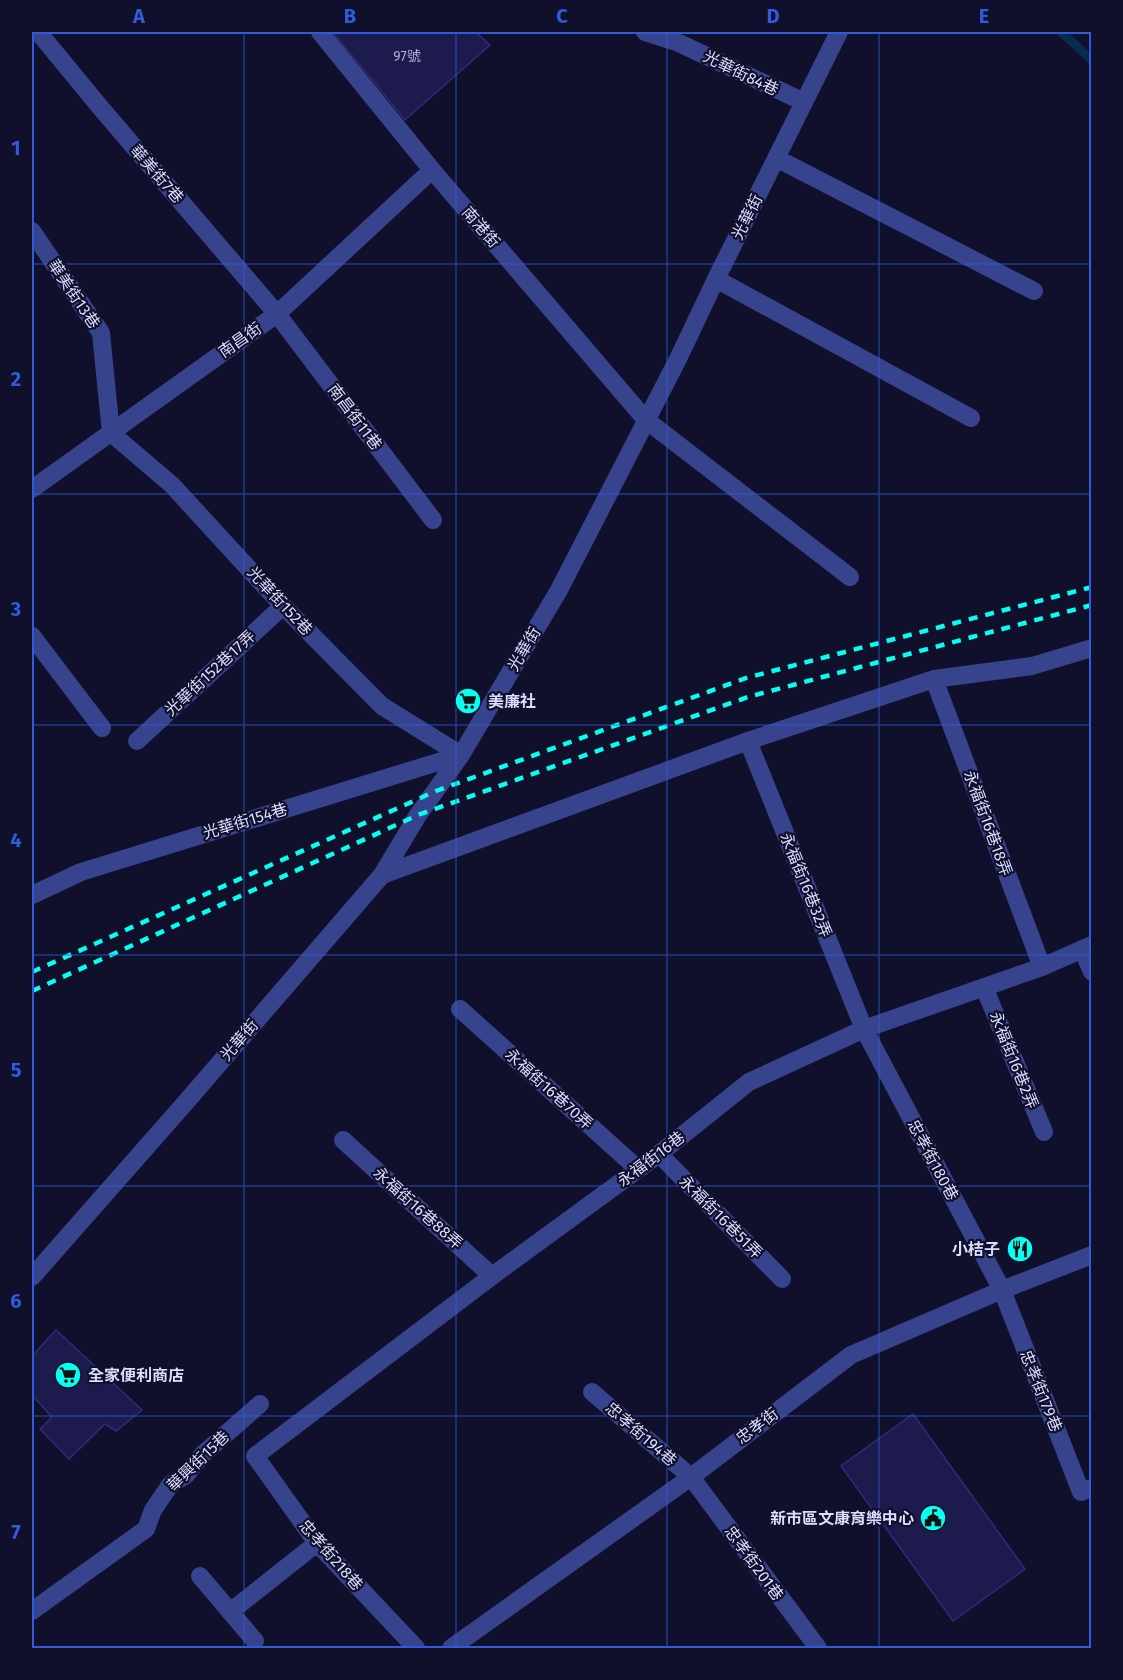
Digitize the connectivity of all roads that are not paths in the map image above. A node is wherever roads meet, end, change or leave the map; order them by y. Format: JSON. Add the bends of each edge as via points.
{"nodes":[{"id":1,"x":320,"y":32,"type":"edge"},
{"id":2,"x":645,"y":32,"type":"edge"},
{"id":3,"x":839,"y":32,"type":"edge"},
{"id":4,"x":37,"y":36,"type":"edge"},
{"id":5,"x":804,"y":102,"type":"junction"},
{"id":6,"x":776,"y":158,"type":"junction"},
{"id":7,"x":432,"y":171,"type":"junction"},
{"id":8,"x":32,"y":231,"type":"edge"},
{"id":9,"x":716,"y":279,"type":"junction"},
{"id":10,"x":1034,"y":291,"type":"dead end"},
{"id":11,"x":276,"y":314,"type":"junction"},
{"id":12,"x":971,"y":418,"type":"dead end"},
{"id":13,"x":646,"y":420,"type":"junction"},
{"id":14,"x":111,"y":433,"type":"junction"},
{"id":15,"x":32,"y":487,"type":"edge"},
{"id":16,"x":433,"y":520,"type":"dead end"},
{"id":17,"x":850,"y":577,"type":"dead end"},
{"id":18,"x":283,"y":606,"type":"junction"},
{"id":19,"x":32,"y":636,"type":"edge"},
{"id":20,"x":1092,"y":648,"type":"edge"},
{"id":21,"x":934,"y":678,"type":"junction"},
{"id":22,"x":102,"y":728,"type":"dead end"},
{"id":23,"x":137,"y":741,"type":"dead end"},
{"id":24,"x":748,"y":741,"type":"junction"},
{"id":25,"x":461,"y":755,"type":"junction"},
{"id":26,"x":382,"y":875,"type":"junction"},
{"id":27,"x":32,"y":895,"type":"edge"},
{"id":28,"x":1087,"y":947,"type":"edge"},
{"id":29,"x":1042,"y":967,"type":"junction"},
{"id":30,"x":1092,"y":972,"type":"edge"},
{"id":31,"x":984,"y":987,"type":"junction"},
{"id":32,"x":460,"y":1009,"type":"dead end"},
{"id":33,"x":864,"y":1029,"type":"junction"},
{"id":34,"x":1044,"y":1132,"type":"dead end"},
{"id":35,"x":343,"y":1140,"type":"dead end"},
{"id":36,"x":659,"y":1154,"type":"junction"},
{"id":37,"x":638,"y":1169,"type":"junction"},
{"id":38,"x":1092,"y":1256,"type":"edge"},
{"id":39,"x":492,"y":1276,"type":"junction"},
{"id":40,"x":32,"y":1277,"type":"edge"},
{"id":41,"x":782,"y":1279,"type":"dead end"},
{"id":42,"x":1002,"y":1290,"type":"junction"},
{"id":43,"x":592,"y":1392,"type":"dead end"},
{"id":44,"x":260,"y":1404,"type":"dead end"},
{"id":45,"x":255,"y":1456,"type":"joint"},
{"id":46,"x":690,"y":1477,"type":"junction"},
{"id":47,"x":1086,"y":1490,"type":"edge"},
{"id":48,"x":317,"y":1543,"type":"junction"},
{"id":49,"x":200,"y":1576,"type":"dead end"},
{"id":50,"x":32,"y":1611,"type":"edge"},
{"id":51,"x":230,"y":1612,"type":"junction"},
{"id":52,"x":255,"y":1641,"type":"dead end"},
{"id":53,"x":416,"y":1648,"type":"edge"},
{"id":54,"x":451,"y":1648,"type":"edge"},
{"id":55,"x":818,"y":1648,"type":"edge"}],
"edges":[{"from":1,"to":7,"type":"street","name":"南港街"},
{"from":2,"to":5,"type":"street","name":"光華街84巷","via":[[679,43]]},
{"from":3,"to":5,"type":"street","name":"光華街"},
{"from":4,"to":11,"type":"street","name":"華美街7巷"},
{"from":5,"to":6,"type":"street","name":"光華街"},
{"from":6,"to":9,"type":"street","name":"光華街"},
{"from":6,"to":10,"type":"street"},
{"from":7,"to":11,"type":"street","name":"南昌街"},
{"from":7,"to":13,"type":"street","name":"南港街"},
{"from":8,"to":14,"type":"street","name":"華美街13巷","via":[[101,333]]},
{"from":9,"to":12,"type":"street"},
{"from":9,"to":13,"type":"street","name":"光華街"},
{"from":11,"to":14,"type":"street","name":"南昌街"},
{"from":11,"to":16,"type":"street","name":"南昌街11巷"},
{"from":13,"to":17,"type":"street","name":"南港街"},
{"from":13,"to":25,"type":"street","name":"光華街","via":[[559,590]]},
{"from":14,"to":15,"type":"street","name":"南昌街"},
{"from":14,"to":18,"type":"street","name":"光華街152巷","via":[[172,485]]},
{"from":18,"to":23,"type":"street","name":"光華街152巷17弄"},
{"from":18,"to":25,"type":"street","name":"光華街152巷","via":[[382,706]]},
{"from":19,"to":22,"type":"street"},
{"from":20,"to":21,"type":"street","via":[[1032,666]]},
{"from":21,"to":24,"type":"street"},
{"from":21,"to":29,"type":"street","name":"永福街16巷18弄"},
{"from":24,"to":26,"type":"street"},
{"from":24,"to":33,"type":"street","name":"永福街16巷32弄"},
{"from":25,"to":26,"type":"street","name":"光華街"},
{"from":25,"to":27,"type":"street","name":"光華街154巷","via":[[81,872]]},
{"from":26,"to":40,"type":"street","name":"光華街"},
{"from":28,"to":29,"type":"street","name":"永福街16巷"},
{"from":28,"to":30,"type":"street"},
{"from":29,"to":31,"type":"street","name":"永福街16巷"},
{"from":31,"to":33,"type":"street","name":"永福街16巷"},
{"from":31,"to":34,"type":"street","name":"永福街16巷2弄"},
{"from":32,"to":37,"type":"street","name":"永福街16巷70弄"},
{"from":33,"to":36,"type":"street","name":"永福街16巷","via":[[749,1082]]},
{"from":33,"to":42,"type":"street","name":"忠孝街180巷"},
{"from":35,"to":39,"type":"street","name":"永福街16巷88弄"},
{"from":36,"to":37,"type":"street","name":"永福街16巷"},
{"from":36,"to":41,"type":"street","name":"永福街16巷51弄"},
{"from":37,"to":39,"type":"street","name":"永福街16巷"},
{"from":38,"to":42,"type":"street","name":"忠孝街"},
{"from":39,"to":45,"type":"street","name":"永福街16巷"},
{"from":42,"to":46,"type":"street","name":"忠孝街","via":[[851,1355]]},
{"from":42,"to":47,"type":"street","name":"忠孝街179巷"},
{"from":43,"to":46,"type":"street","name":"忠孝街194巷"},
{"from":44,"to":50,"type":"street","name":"華興街15巷","via":[[202,1455],[186,1475],[170,1485],[146,1529]]},
{"from":45,"to":48,"type":"street","name":"忠孝街218巷"},
{"from":46,"to":54,"type":"street","name":"忠孝街"},
{"from":46,"to":55,"type":"street","name":"忠孝街201巷"},
{"from":48,"to":51,"type":"street"},
{"from":48,"to":53,"type":"street","name":"忠孝街218巷"},
{"from":49,"to":51,"type":"street"},
{"from":51,"to":52,"type":"street"}]}
